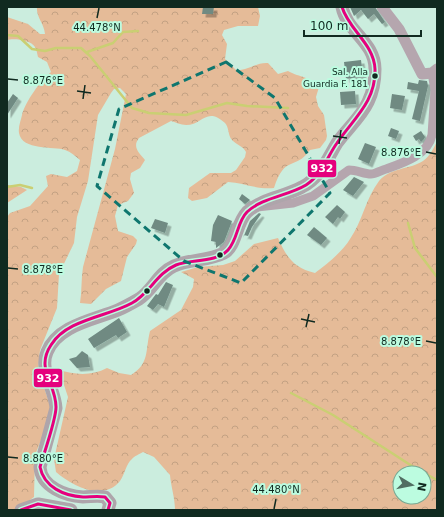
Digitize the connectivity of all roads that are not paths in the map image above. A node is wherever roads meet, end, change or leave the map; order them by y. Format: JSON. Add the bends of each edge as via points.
{"nodes":[{"id":1,"x":342,"y":7,"type":"edge"},
{"id":2,"x":382,"y":7,"type":"edge"},
{"id":3,"x":434,"y":71,"type":"edge"},
{"id":4,"x":254,"y":206,"type":"junction"},
{"id":5,"x":21,"y":510,"type":"edge"},
{"id":6,"x":71,"y":510,"type":"edge"},
{"id":7,"x":108,"y":510,"type":"edge"}],
"edges":[{"from":1,"to":4,"type":"main road","via":[[347,21],[365,42],[374,59],[374,81],[368,103],[311,182]]},
{"from":2,"to":3,"type":"street","via":[[399,29],[422,74]]},
{"from":3,"to":4,"type":"street","via":[[431,140],[419,154],[372,174],[349,170],[322,191],[293,203]]},
{"from":4,"to":7,"type":"main road","via":[[242,218],[225,253],[176,265],[167,270],[141,298],[72,328],[53,342],[46,352],[44,366],[56,400],[56,408],[40,473],[49,485],[67,494],[105,497],[110,503]]},
{"from":5,"to":6,"type":"main road","via":[[38,504]]}]}
